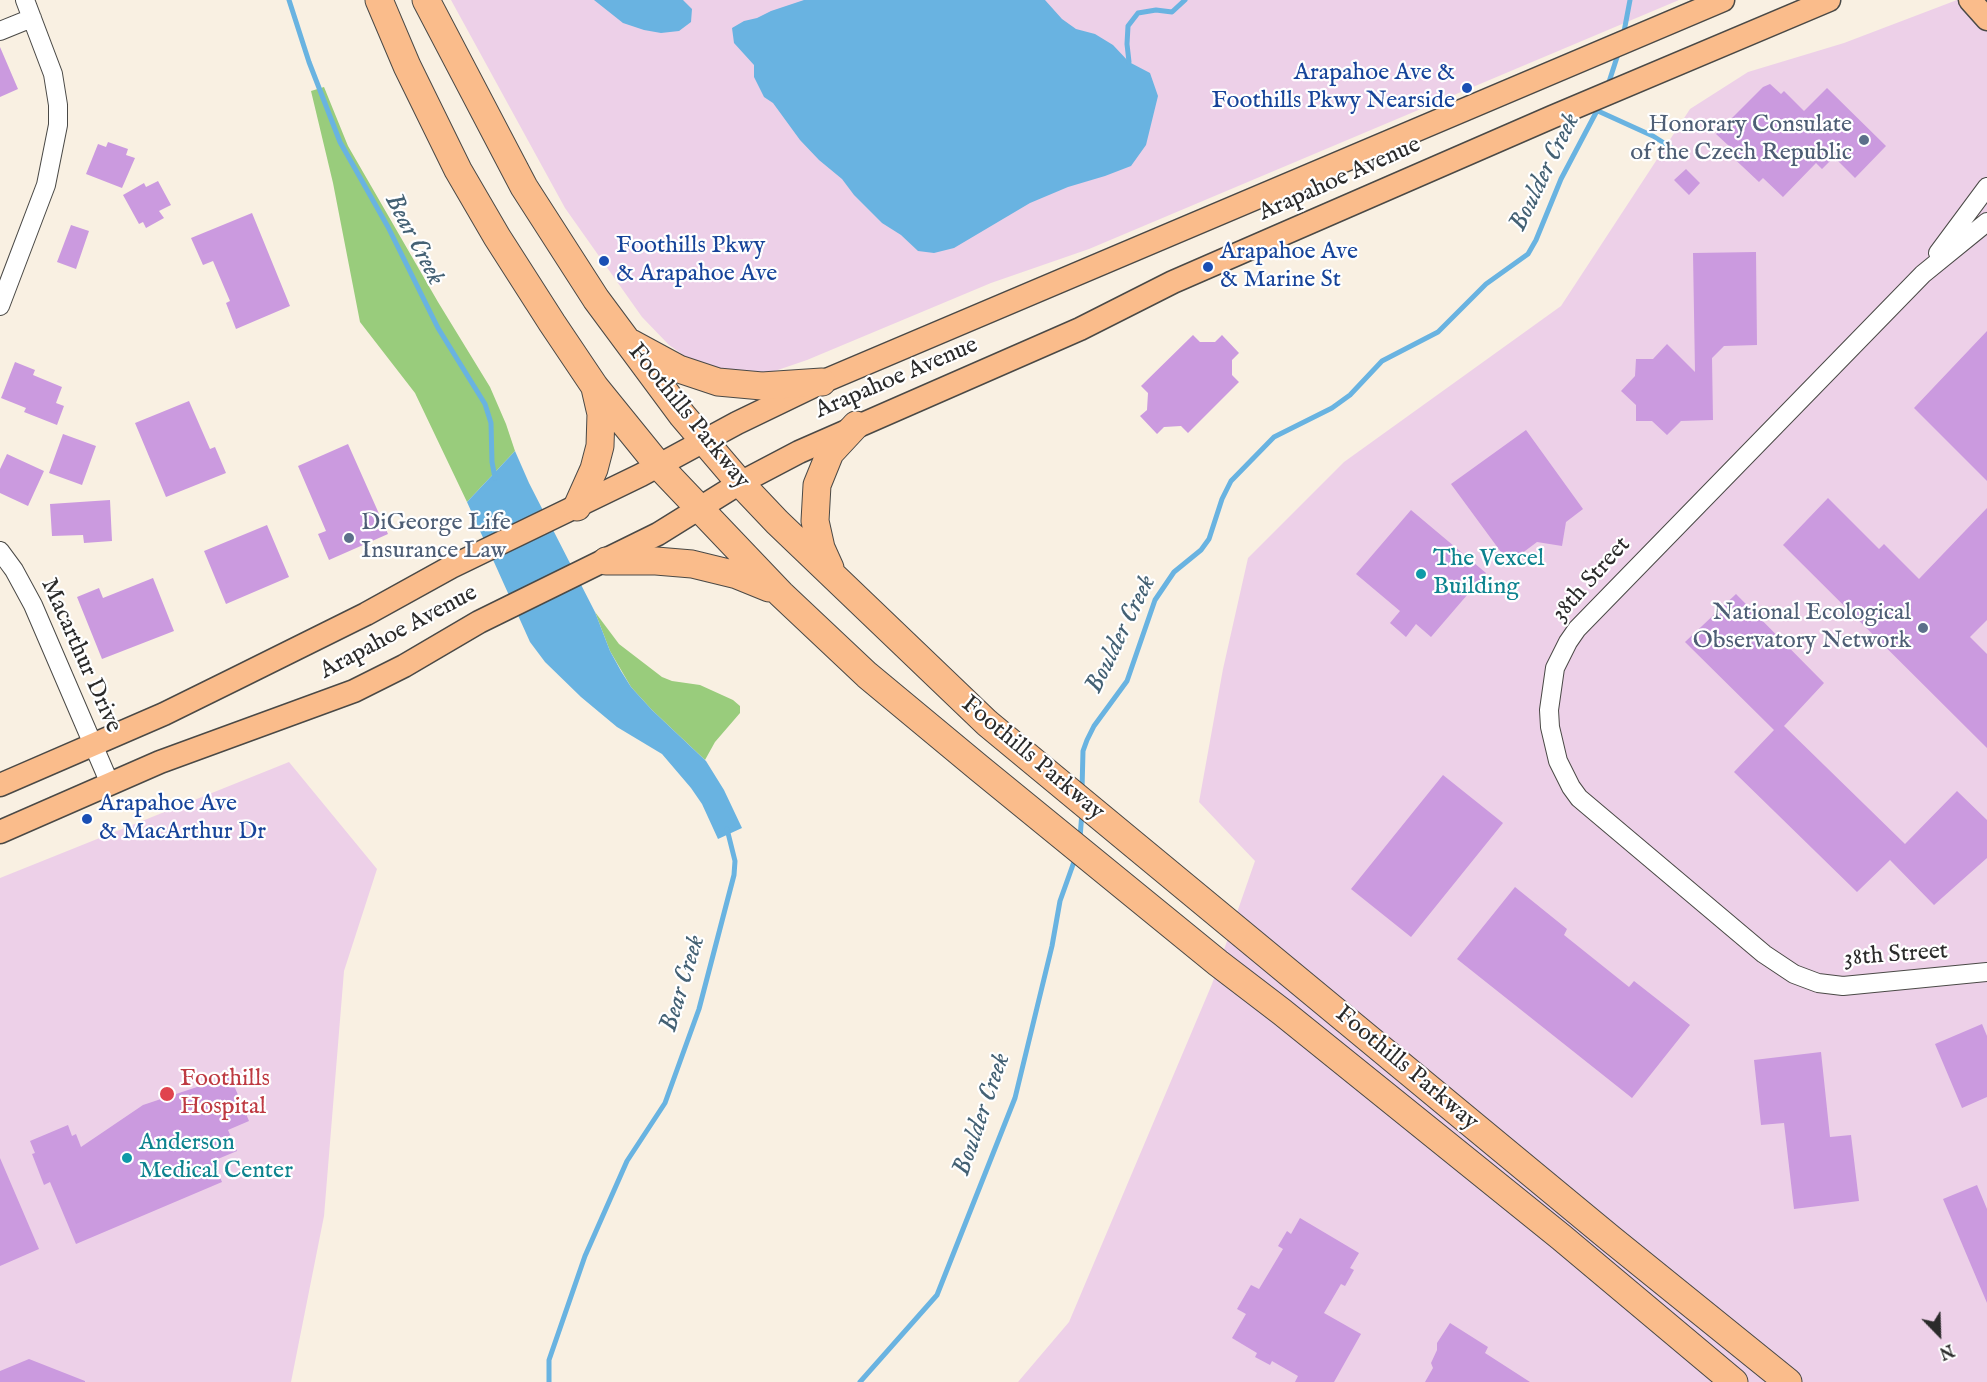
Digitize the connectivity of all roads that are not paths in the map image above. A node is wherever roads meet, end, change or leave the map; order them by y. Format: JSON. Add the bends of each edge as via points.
{"nodes":[{"id":1,"x":25,"y":0,"type":"edge"},
{"id":2,"x":379,"y":0,"type":"edge"},
{"id":3,"x":426,"y":0,"type":"edge"},
{"id":4,"x":1723,"y":0,"type":"edge"},
{"id":5,"x":1828,"y":0,"type":"edge"},
{"id":6,"x":1970,"y":0,"type":"edge"},
{"id":7,"x":1983,"y":0,"type":"edge"},
{"id":8,"x":1987,"y":11,"type":"edge"},
{"id":9,"x":32,"y":18,"type":"junction"},
{"id":10,"x":1987,"y":19,"type":"edge"},
{"id":11,"x":0,"y":31,"type":"edge"},
{"id":12,"x":1987,"y":187,"type":"edge"},
{"id":13,"x":1987,"y":222,"type":"edge"},
{"id":14,"x":1923,"y":273,"type":"junction"},
{"id":15,"x":0,"y":306,"type":"edge"},
{"id":16,"x":624,"y":339,"type":"junction"},
{"id":17,"x":822,"y":382,"type":"junction"},
{"id":18,"x":595,"y":387,"type":"junction"},
{"id":19,"x":856,"y":426,"type":"junction"},
{"id":20,"x":704,"y":441,"type":"junction"},
{"id":21,"x":659,"y":466,"type":"junction"},
{"id":22,"x":740,"y":483,"type":"junction"},
{"id":23,"x":577,"y":507,"type":"junction"},
{"id":24,"x":699,"y":508,"type":"junction"},
{"id":25,"x":0,"y":551,"type":"edge"},
{"id":26,"x":606,"y":561,"type":"junction"},
{"id":27,"x":832,"y":575,"type":"junction"},
{"id":28,"x":781,"y":594,"type":"junction"},
{"id":29,"x":93,"y":745,"type":"junction"},
{"id":30,"x":110,"y":784,"type":"junction"},
{"id":31,"x":0,"y":785,"type":"edge"},
{"id":32,"x":0,"y":832,"type":"edge"},
{"id":33,"x":1987,"y":972,"type":"edge"},
{"id":34,"x":1734,"y":1382,"type":"edge"},
{"id":35,"x":1788,"y":1382,"type":"edge"}],
"edges":[{"from":1,"to":9,"type":"street"},
{"from":2,"to":18,"type":"highway","name":"Foothills Parkway","via":[[458,170]]},
{"from":3,"to":16,"type":"highway","name":"Foothills Parkway","via":[[524,187]]},
{"from":4,"to":17,"type":"main road","name":"Arapahoe Avenue"},
{"from":5,"to":19,"type":"main road","name":"Arapahoe Avenue","via":[[1173,282],[1080,329]]},
{"from":6,"to":10,"type":"main road"},
{"from":7,"to":8,"type":"street"},
{"from":9,"to":11,"type":"street"},
{"from":9,"to":15,"type":"street","via":[[53,74],[58,125],[46,185]]},
{"from":12,"to":14,"type":"street","name":"38th Street"},
{"from":13,"to":14,"type":"street","name":"38th Street"},
{"from":14,"to":33,"type":"street","name":"38th Street","via":[[1577,629],[1555,668],[1549,719],[1558,761],[1579,798],[1764,954],[1794,974],[1818,983],[1844,986]]},
{"from":16,"to":17,"type":"highway","via":[[679,369],[718,382],[754,386]]},
{"from":16,"to":20,"type":"highway","name":"Foothills Parkway"},
{"from":17,"to":20,"type":"main road","name":"Arapahoe Avenue"},
{"from":18,"to":21,"type":"highway","name":"Foothills Parkway"},
{"from":18,"to":23,"type":"highway","via":[[601,414],[600,446]]},
{"from":19,"to":22,"type":"main road","name":"Arapahoe Avenue"},
{"from":19,"to":27,"type":"highway","via":[[830,453],[817,485],[817,533]]},
{"from":20,"to":21,"type":"main road","name":"Arapahoe Avenue"},
{"from":20,"to":22,"type":"highway","name":"Foothills Parkway"},
{"from":21,"to":23,"type":"main road","name":"Arapahoe Avenue"},
{"from":21,"to":24,"type":"highway","name":"Foothills Parkway"},
{"from":22,"to":24,"type":"main road","name":"Arapahoe Avenue"},
{"from":22,"to":27,"type":"highway","name":"Foothills Parkway"},
{"from":23,"to":29,"type":"main road","name":"Arapahoe Avenue","via":[[164,714]]},
{"from":24,"to":26,"type":"main road","name":"Arapahoe Avenue"},
{"from":24,"to":28,"type":"highway","name":"Foothills Parkway"},
{"from":25,"to":29,"type":"street","name":"Macarthur Drive","via":[[28,594]]},
{"from":26,"to":28,"type":"highway","via":[[692,564],[737,575]]},
{"from":26,"to":30,"type":"main road","name":"Arapahoe Avenue","via":[[509,606],[354,691],[200,746]]},
{"from":27,"to":35,"type":"highway","name":"Foothills Parkway","via":[[987,723]]},
{"from":28,"to":34,"type":"highway","name":"Foothills Parkway","via":[[867,675],[979,768],[1552,1230]]},
{"from":29,"to":30,"type":"street","name":"Macarthur Drive"},
{"from":29,"to":31,"type":"main road","name":"Arapahoe Avenue"},
{"from":30,"to":32,"type":"main road","name":"Arapahoe Avenue"}]}
